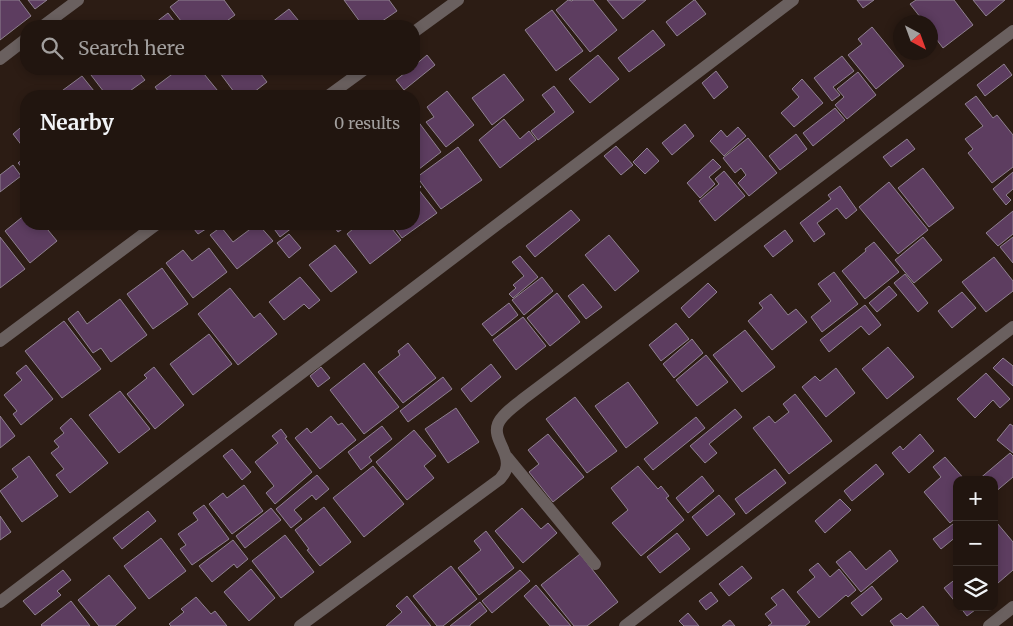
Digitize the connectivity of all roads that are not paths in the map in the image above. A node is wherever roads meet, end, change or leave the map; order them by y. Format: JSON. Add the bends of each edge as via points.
{"nodes":[{"id":1,"x":78,"y":0,"type":"edge"},
{"id":2,"x":458,"y":0,"type":"edge"},
{"id":3,"x":793,"y":0,"type":"edge"},
{"id":4,"x":51,"y":20,"type":"edge"},
{"id":5,"x":420,"y":28,"type":"edge"},
{"id":6,"x":1013,"y":31,"type":"edge"},
{"id":7,"x":20,"y":44,"type":"edge"},
{"id":8,"x":0,"y":59,"type":"edge"},
{"id":9,"x":357,"y":75,"type":"edge"},
{"id":10,"x":336,"y":90,"type":"edge"},
{"id":11,"x":149,"y":230,"type":"edge"},
{"id":12,"x":1013,"y":327,"type":"edge"},
{"id":13,"x":0,"y":341,"type":"edge"},
{"id":14,"x":507,"y":457,"type":"junction"},
{"id":15,"x":595,"y":564,"type":"dead end"},
{"id":16,"x":0,"y":602,"type":"edge"},
{"id":17,"x":1013,"y":606,"type":"edge"},
{"id":18,"x":300,"y":626,"type":"edge"},
{"id":19,"x":625,"y":626,"type":"edge"},
{"id":20,"x":989,"y":626,"type":"edge"}],
"edges":[{"from":1,"to":4,"type":"street"},
{"from":2,"to":5,"type":"street"},
{"from":3,"to":16,"type":"street"},
{"from":6,"to":14,"type":"street","via":[[523,399],[497,425],[497,435]]},
{"from":7,"to":8,"type":"street"},
{"from":9,"to":10,"type":"street"},
{"from":11,"to":13,"type":"street"},
{"from":12,"to":19,"type":"street"},
{"from":14,"to":15,"type":"street"},
{"from":14,"to":18,"type":"street","via":[[506,470],[500,479]]},
{"from":17,"to":20,"type":"street"}]}
